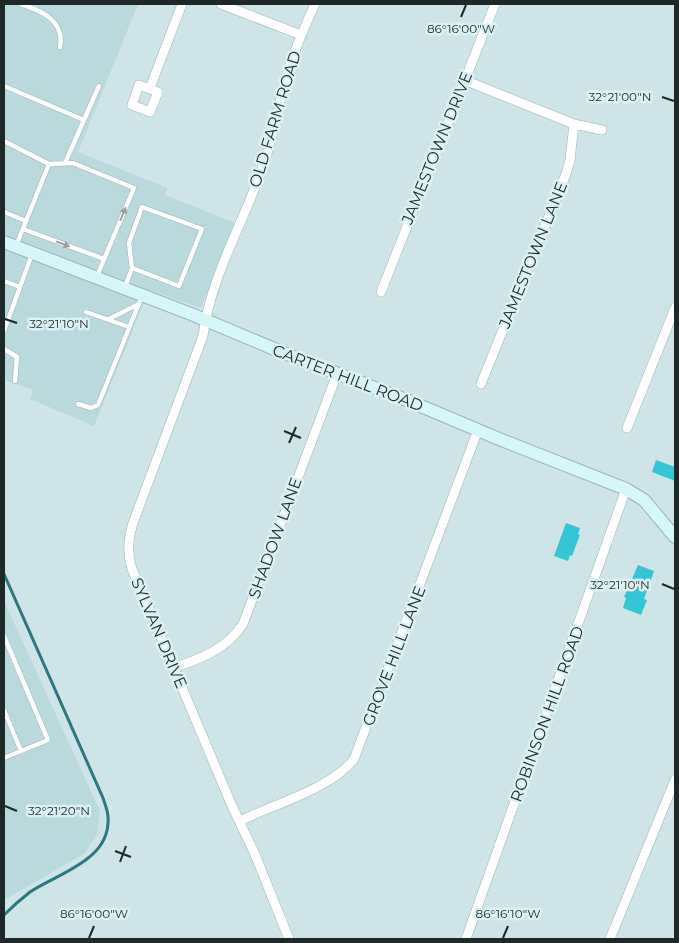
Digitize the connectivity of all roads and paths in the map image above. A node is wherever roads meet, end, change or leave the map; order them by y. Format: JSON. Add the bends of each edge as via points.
{"nodes":[{"id":1,"x":21,"y":4,"type":"edge"},
{"id":2,"x":182,"y":4,"type":"edge"},
{"id":3,"x":221,"y":4,"type":"edge"},
{"id":4,"x":315,"y":4,"type":"edge"},
{"id":5,"x":495,"y":4,"type":"edge"},
{"id":6,"x":301,"y":35,"type":"junction"},
{"id":7,"x":60,"y":47,"type":"dead end"},
{"id":8,"x":464,"y":80,"type":"junction"},
{"id":9,"x":4,"y":86,"type":"edge"},
{"id":10,"x":99,"y":86,"type":"dead end"},
{"id":11,"x":150,"y":88,"type":"dead end"},
{"id":12,"x":84,"y":120,"type":"junction"},
{"id":13,"x":574,"y":124,"type":"junction"},
{"id":14,"x":602,"y":130,"type":"dead end"},
{"id":15,"x":4,"y":141,"type":"edge"},
{"id":16,"x":65,"y":163,"type":"junction"},
{"id":17,"x":49,"y":164,"type":"junction"},
{"id":18,"x":4,"y":212,"type":"edge"},
{"id":19,"x":26,"y":221,"type":"junction"},
{"id":20,"x":23,"y":229,"type":"junction"},
{"id":21,"x":10,"y":245,"type":"edge"},
{"id":22,"x":32,"y":253,"type":"junction"},
{"id":23,"x":104,"y":259,"type":"junction"},
{"id":24,"x":132,"y":268,"type":"junction"},
{"id":25,"x":97,"y":278,"type":"junction"},
{"id":26,"x":4,"y":281,"type":"edge"},
{"id":27,"x":20,"y":287,"type":"junction"},
{"id":28,"x":124,"y":288,"type":"junction"},
{"id":29,"x":381,"y":292,"type":"dead end"},
{"id":30,"x":140,"y":299,"type":"junction"},
{"id":31,"x":675,"y":308,"type":"edge"},
{"id":32,"x":86,"y":312,"type":"dead end"},
{"id":33,"x":109,"y":319,"type":"junction"},
{"id":34,"x":205,"y":320,"type":"junction"},
{"id":35,"x":129,"y":327,"type":"junction"},
{"id":36,"x":4,"y":331,"type":"edge"},
{"id":37,"x":4,"y":349,"type":"edge"},
{"id":38,"x":336,"y":374,"type":"junction"},
{"id":39,"x":14,"y":381,"type":"dead end"},
{"id":40,"x":481,"y":384,"type":"dead end"},
{"id":41,"x":78,"y":404,"type":"dead end"},
{"id":42,"x":627,"y":428,"type":"dead end"},
{"id":43,"x":478,"y":430,"type":"junction"},
{"id":44,"x":626,"y":489,"type":"junction"},
{"id":45,"x":675,"y":537,"type":"edge"},
{"id":46,"x":4,"y":636,"type":"edge"},
{"id":47,"x":173,"y":668,"type":"junction"},
{"id":48,"x":4,"y":710,"type":"edge"},
{"id":49,"x":21,"y":751,"type":"junction"},
{"id":50,"x":4,"y":758,"type":"edge"},
{"id":51,"x":675,"y":780,"type":"edge"},
{"id":52,"x":240,"y":821,"type":"junction"},
{"id":53,"x":289,"y":939,"type":"edge"},
{"id":54,"x":466,"y":939,"type":"edge"},
{"id":55,"x":610,"y":939,"type":"edge"}],
"edges":[{"from":1,"to":7,"type":"lane","via":[[48,16],[55,23],[61,38]]},
{"from":2,"to":11,"type":"street"},
{"from":3,"to":6,"type":"street"},
{"from":4,"to":6,"type":"street","name":"OLD FARM ROAD"},
{"from":5,"to":8,"type":"street","name":"JAMESTOWN DRIVE"},
{"from":6,"to":34,"type":"street","name":"OLD FARM ROAD","via":[[286,78],[265,161],[212,294]]},
{"from":8,"to":13,"type":"street"},
{"from":8,"to":29,"type":"street","name":"JAMESTOWN DRIVE"},
{"from":9,"to":12,"type":"lane"},
{"from":10,"to":12,"type":"lane"},
{"from":12,"to":16,"type":"lane"},
{"from":13,"to":14,"type":"street"},
{"from":13,"to":40,"type":"street","name":"JAMESTOWN LANE","via":[[566,174]]},
{"from":15,"to":17,"type":"lane"},
{"from":16,"to":17,"type":"lane"},
{"from":23,"to":16,"type":"lane","one_way":true,"via":[[134,188],[73,163]]},
{"from":17,"to":19,"type":"lane"},
{"from":18,"to":19,"type":"lane"},
{"from":19,"to":20,"type":"lane"},
{"from":20,"to":21,"type":"lane"},
{"from":20,"to":23,"type":"lane","one_way":true},
{"from":21,"to":22,"type":"main road","name":"CARTER HILL ROAD"},
{"from":22,"to":25,"type":"main road","name":"CARTER HILL ROAD"},
{"from":22,"to":27,"type":"lane"},
{"from":23,"to":25,"type":"lane"},
{"from":24,"to":24,"type":"lane","via":[[129,243],[142,207],[202,230],[179,286]]},
{"from":24,"to":28,"type":"lane"},
{"from":25,"to":28,"type":"main road","name":"CARTER HILL ROAD"},
{"from":26,"to":27,"type":"lane"},
{"from":27,"to":36,"type":"lane"},
{"from":28,"to":30,"type":"main road","name":"CARTER HILL ROAD"},
{"from":30,"to":33,"type":"lane"},
{"from":30,"to":34,"type":"main road","name":"CARTER HILL ROAD"},
{"from":30,"to":35,"type":"lane"},
{"from":31,"to":42,"type":"street"},
{"from":32,"to":33,"type":"lane"},
{"from":33,"to":35,"type":"lane"},
{"from":34,"to":38,"type":"main road","name":"CARTER HILL ROAD"},
{"from":34,"to":47,"type":"street","name":"SYLVAN DRIVE","via":[[203,336],[128,543],[132,570]]},
{"from":35,"to":41,"type":"lane","via":[[98,406],[91,408]]},
{"from":37,"to":39,"type":"lane","via":[[17,358]]},
{"from":38,"to":43,"type":"main road","name":"CARTER HILL ROAD"},
{"from":38,"to":47,"type":"street","name":"SHADOW LANE","via":[[243,624],[222,646]]},
{"from":43,"to":44,"type":"main road","name":"CARTER HILL ROAD"},
{"from":43,"to":52,"type":"street","name":"GROVE HILL LANE","via":[[354,759],[329,782]]},
{"from":44,"to":45,"type":"main road","name":"CARTER HILL ROAD","via":[[644,500]]},
{"from":44,"to":54,"type":"street","name":"ROBINSON HILL ROAD"},
{"from":46,"to":49,"type":"lane","via":[[48,740]]},
{"from":47,"to":52,"type":"street","name":"SYLVAN DRIVE"},
{"from":48,"to":49,"type":"lane"},
{"from":49,"to":50,"type":"lane"},
{"from":51,"to":55,"type":"street"},
{"from":52,"to":53,"type":"street","name":"SYLVAN DRIVE"}]}
